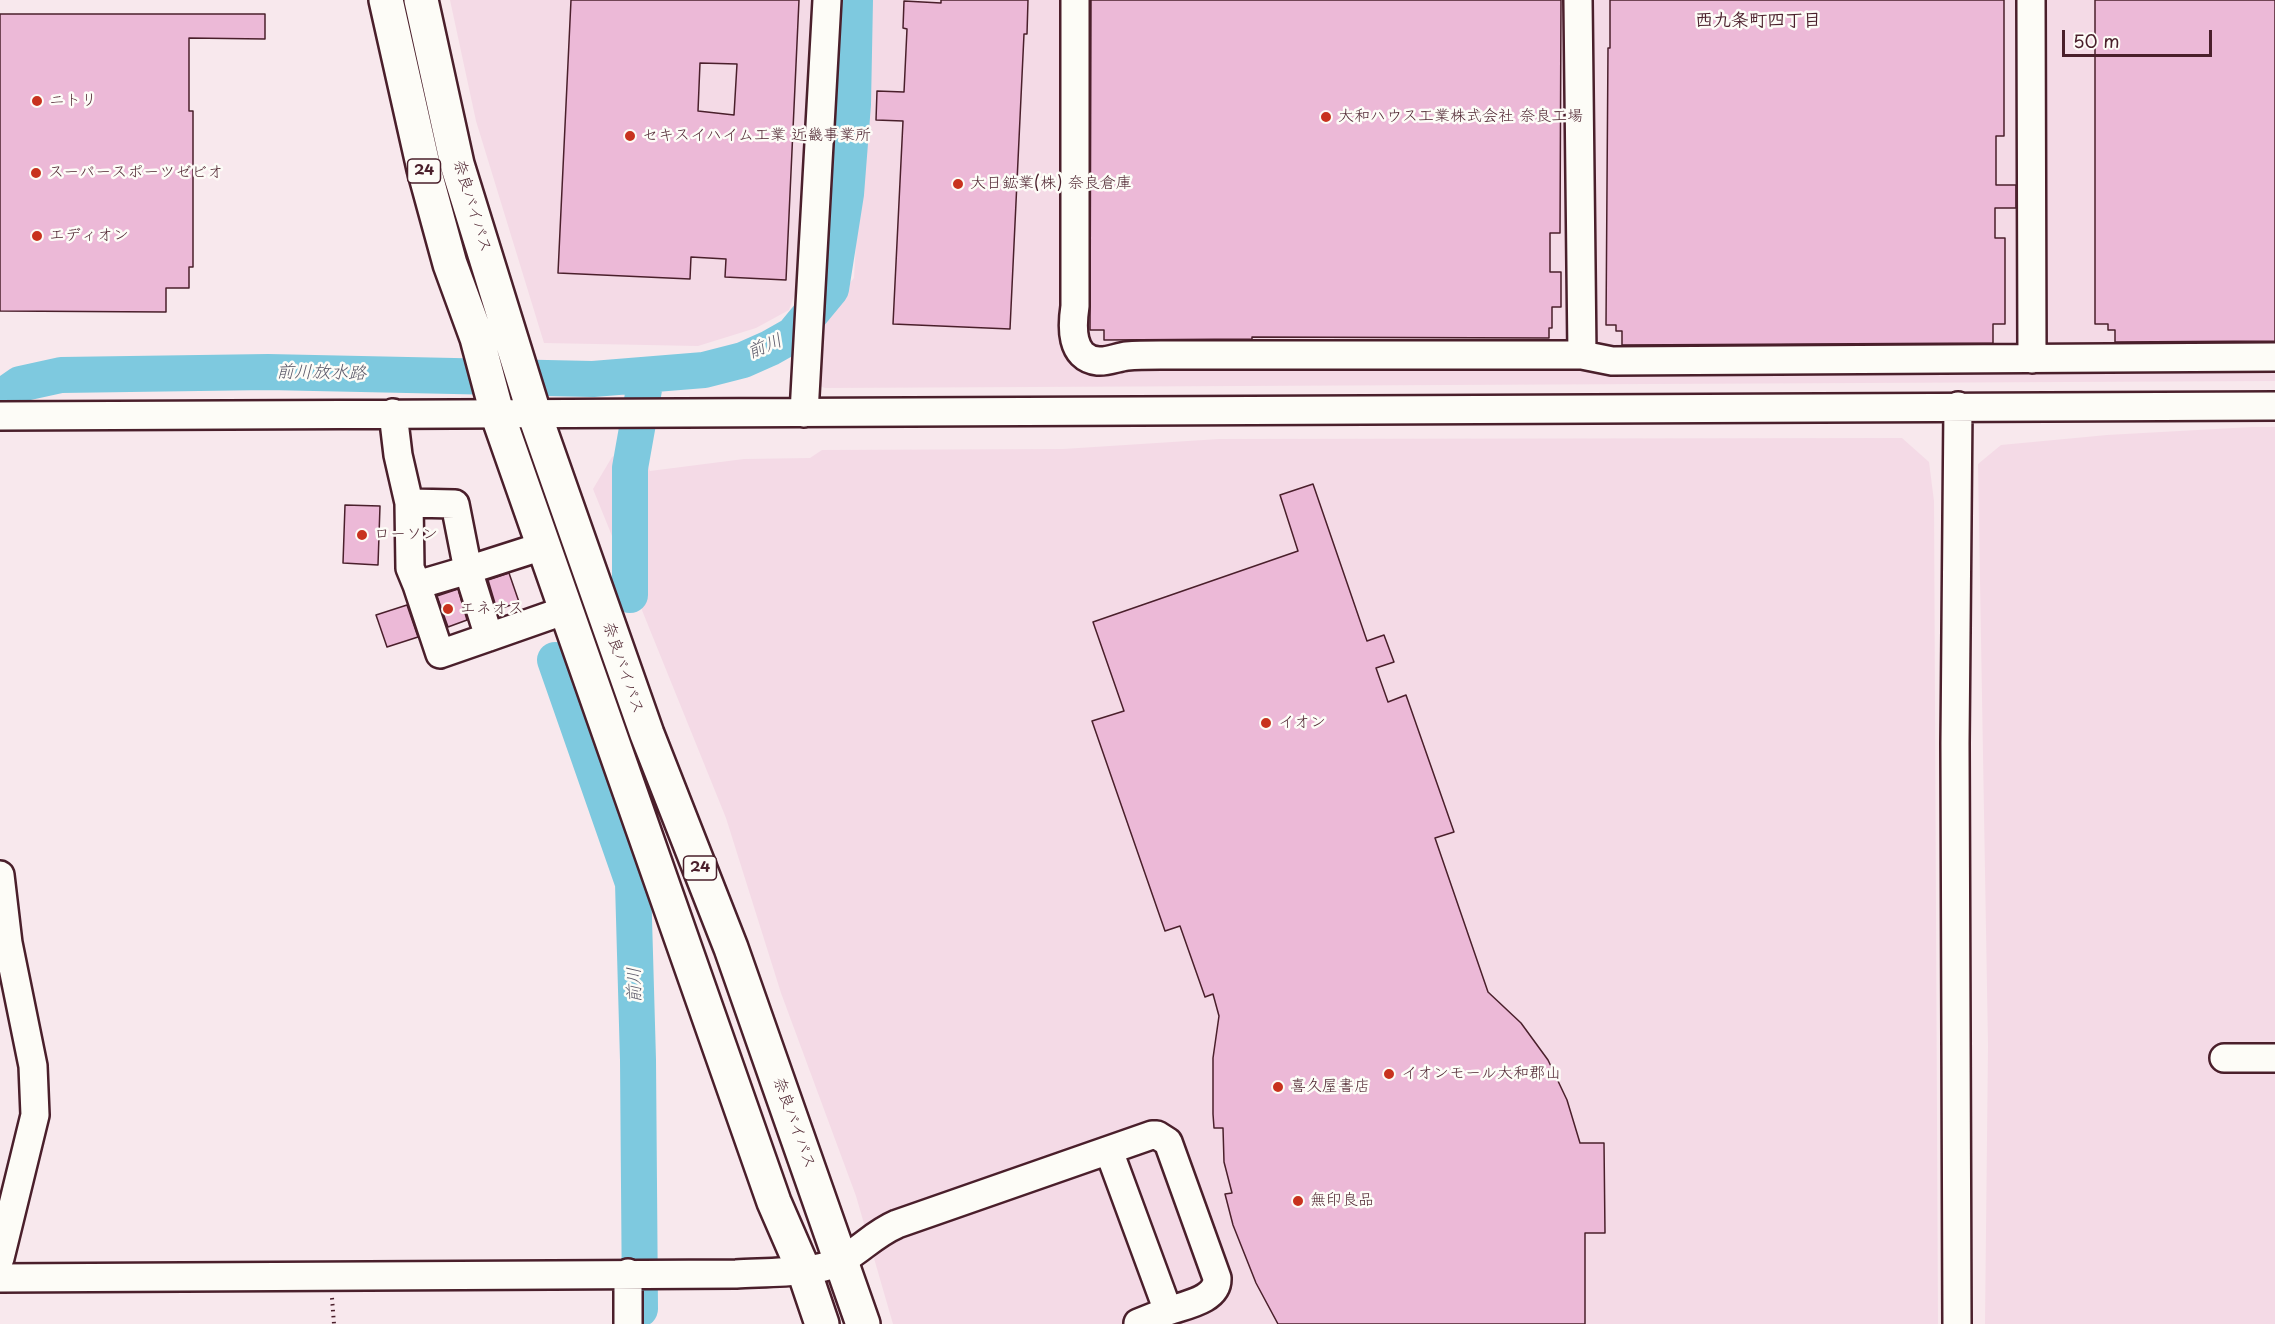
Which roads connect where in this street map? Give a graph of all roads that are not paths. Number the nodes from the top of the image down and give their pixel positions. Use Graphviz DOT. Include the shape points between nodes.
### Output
graph roads {
  1 [pos="386,0"];
  2 [pos="421,0"];
  3 [pos="827,0"];
  4 [pos="1075,0"];
  5 [pos="1578,0"];
  6 [pos="2031,0"];
  7 [pos="492,336"];
  8 [pos="1582,355"];
  9 [pos="2275,357"];
  10 [pos="2032,359"];
  11 [pos="530,399"];
  12 [pos="493,400"];
  13 [pos="1958,406"];
  14 [pos="2275,406"];
  15 [pos="393,413"];
  16 [pos="804,413"];
  17 [pos="8,416"];
  18 [pos="409,502"];
  19 [pos="543,546"];
  20 [pos="468,570"];
  21 [pos="417,585"];
  22 [pos="566,610"];
  23 [pos="489,637"];
  24 [pos="0,875"];
  25 [pos="2224,1058"];
  26 [pos="2275,1058"];
  27 [pos="1109,1151"];
  28 [pos="840,1261"];
  29 [pos="804,1271"];
  30 [pos="1,1273"];
  31 [pos="640,1273"];
  32 [pos="1168,1311"];
  33 [pos="1138,1323"];
  34 [pos="628,1324"];
  35 [pos="822,1324"];
  36 [pos="863,1324"];
  37 [pos="1957,1324"];
  1 -- 7 [label="highway, 奈良バイパス / 24" via="450,264"];
  2 -- 7 [label="highway, 奈良バイパス / 24" via="457,164 488,258"];
  3 -- 16 [label="street"];
  4 -- 8 [label="street" via="1072,327 1078,347 1091,358 1099,361 1161,355"];
  5 -- 8 [label="street"];
  6 -- 10 [label="street"];
  7 -- 11 [label="highway, 奈良バイパス / 24"];
  7 -- 12 [label="highway, 奈良バイパス / 24"];
  8 -- 10 [label="street" via="1612,361"];
  9 -- 10 [label="street"];
  11 -- 12 [label="street"];
  11 -- 16 [label="street"];
  11 -- 28 [label="highway, 奈良バイパス / 24" via="647,734 731,948"];
  12 -- 15 [label="street"];
  12 -- 19 [label="highway, 奈良バイパス / 24"];
  13 -- 14 [label="street"];
  13 -- 16 [label="street"];
  13 -- 37 [label="street"];
  15 -- 17 [label="street"];
  15 -- 18 [label="street"];
  18 -- 20 [label="street" via="455,504"];
  18 -- 21 [label="street" via="410,568"];
  19 -- 20 [label="street"];
  19 -- 22 [label="highway, 奈良バイパス / 24"];
  20 -- 21 [label="street"];
  20 -- 23 [label="street"];
  21 -- 23 [label="street" via="440,654"];
  22 -- 23 [label="street"];
  22 -- 29 [label="highway, 奈良バイパス / 24" via="774,1202"];
  24 -- 30 [label="street" via="8,943 33,1066 34,1115"];
  25 -- 26 [label="street"];
  27 -- 28 [label="street" via="897,1224 879,1232"];
  27 -- 32 [label="street"];
  27 -- 32 [label="street" via="1152,1136 1168,1142 1217,1278 1211,1294"];
  28 -- 29 [label="street"];
  28 -- 36 [label="highway, 奈良バイパス / 24"];
  29 -- 31 [label="street"];
  29 -- 35 [label="highway, 奈良バイパス / 24"];
  30 -- 31 [label="street"];
  31 -- 34 [label="street"];
  32 -- 33 [label="street"];
}
